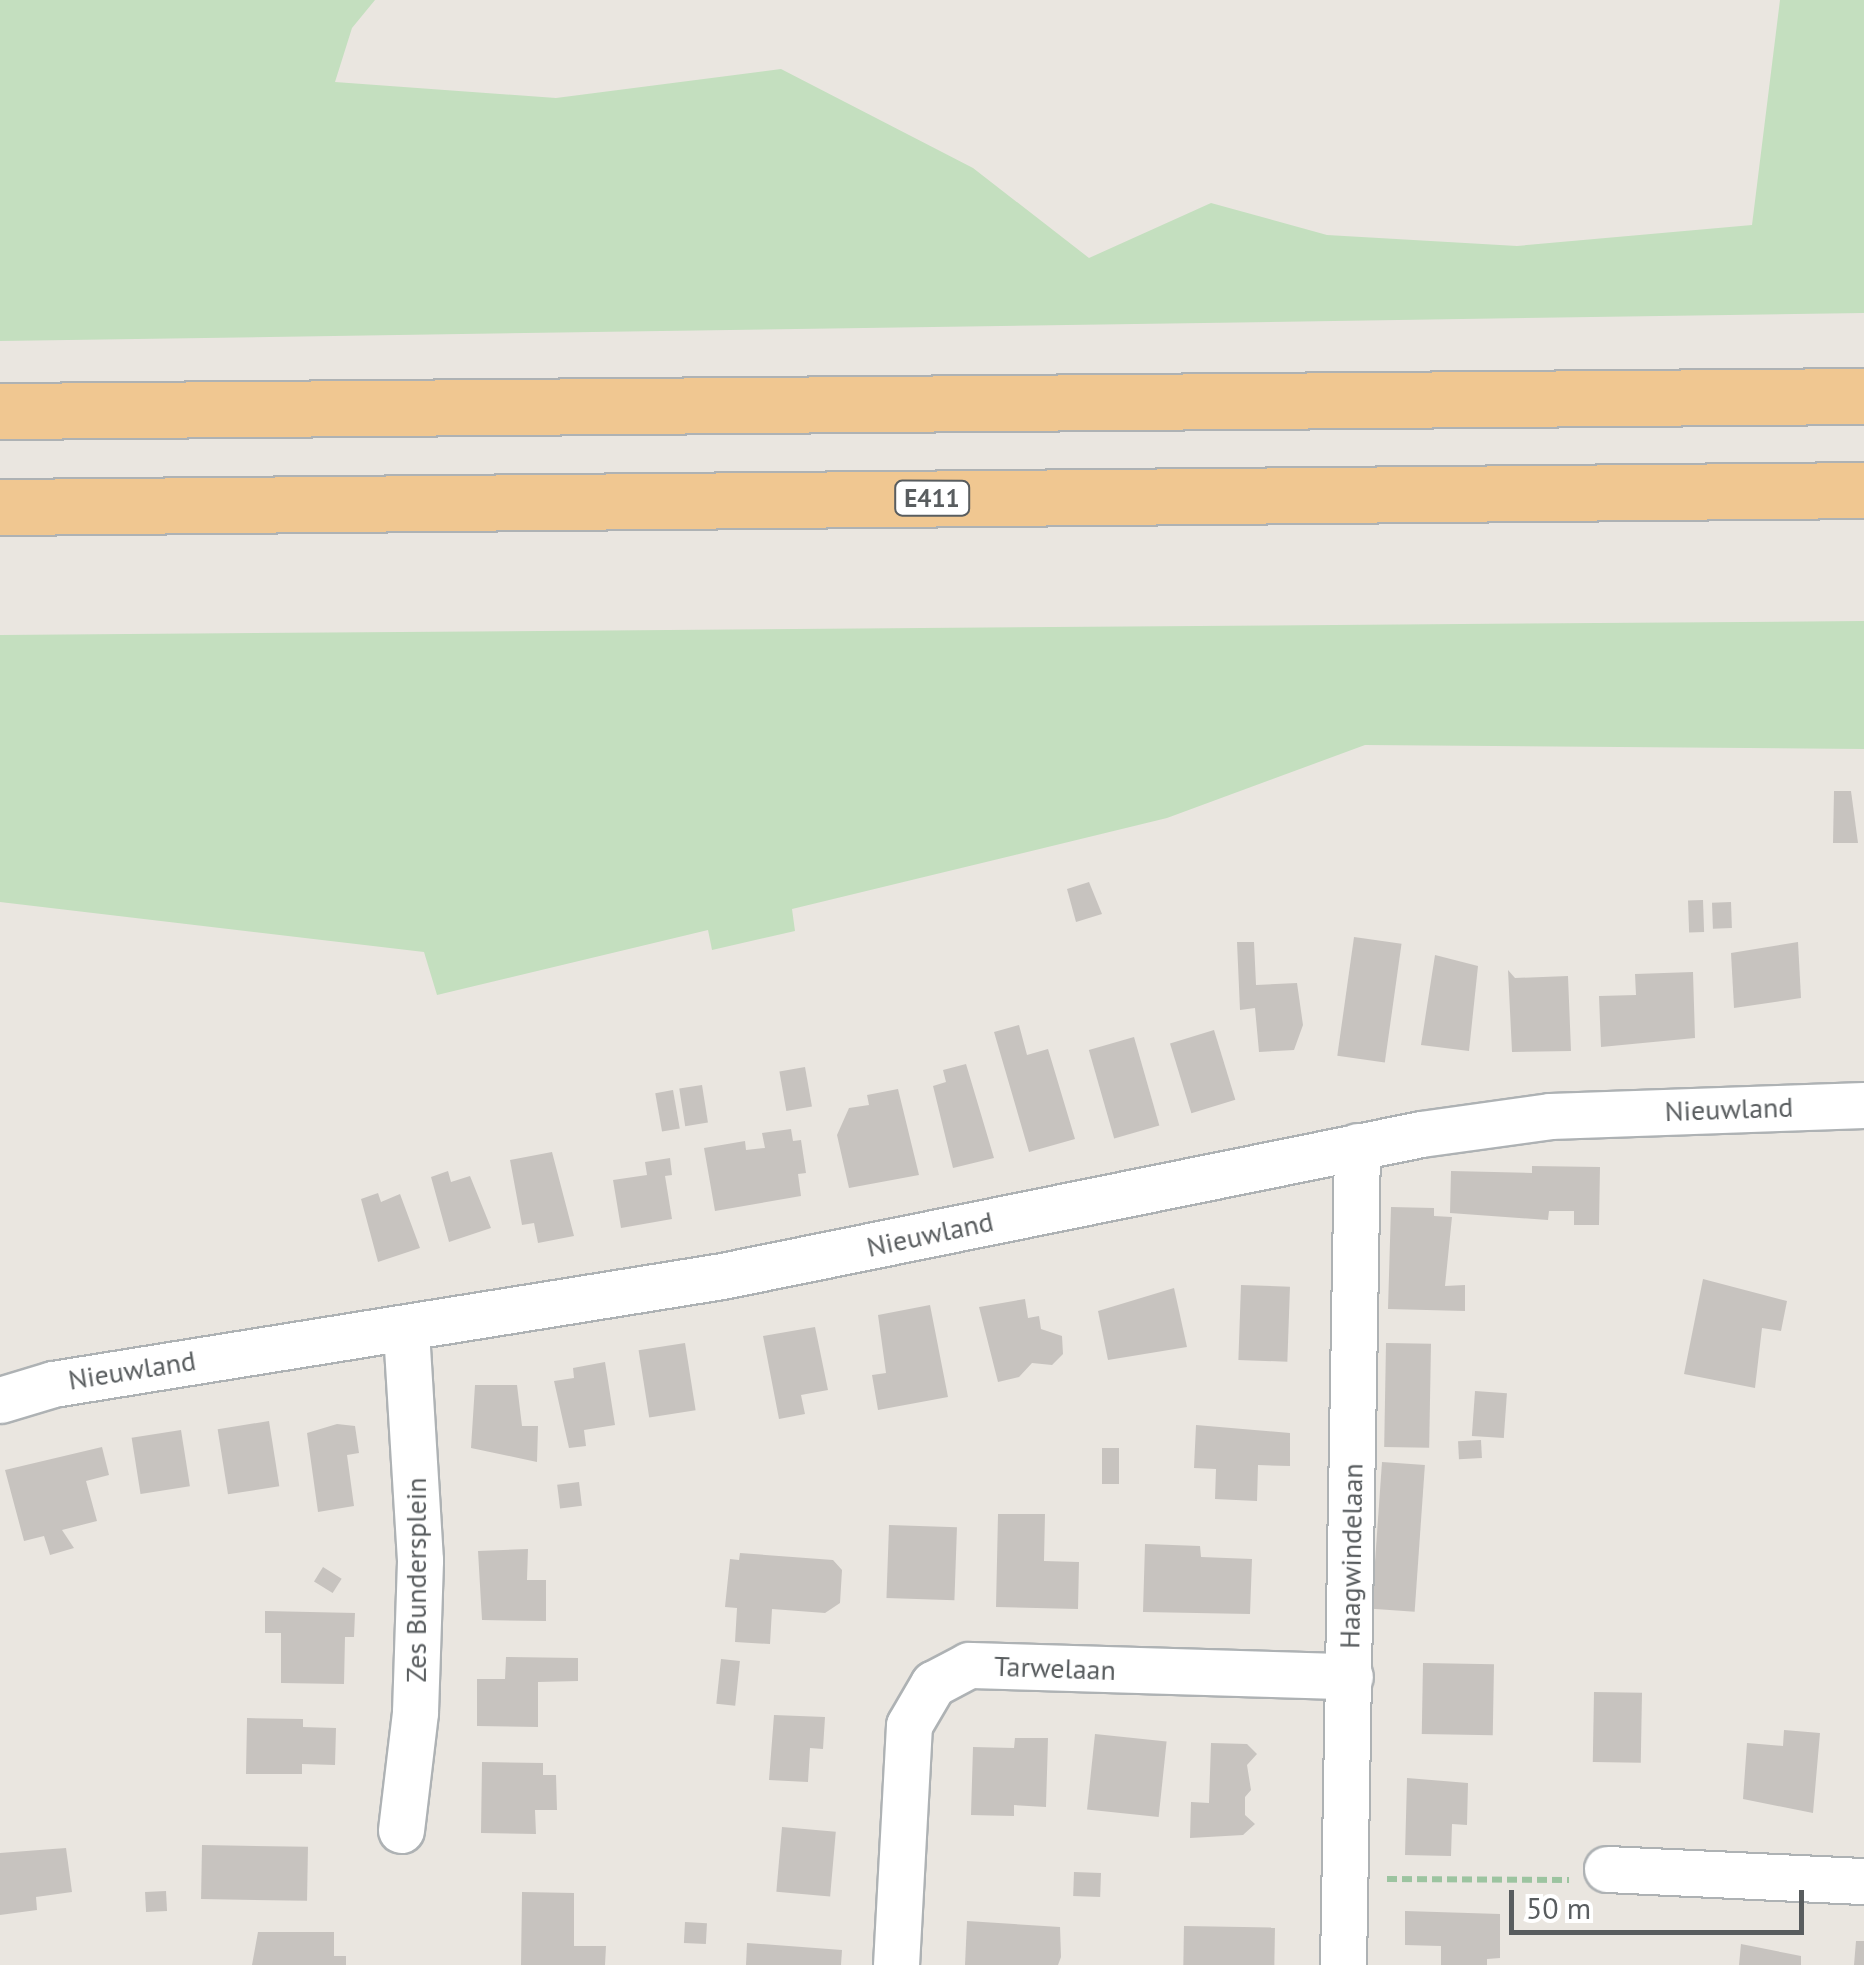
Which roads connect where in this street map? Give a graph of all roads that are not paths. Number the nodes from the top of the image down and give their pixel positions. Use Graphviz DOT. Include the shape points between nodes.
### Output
graph roads {
  1 [pos="1864,396"];
  2 [pos="0,411"];
  3 [pos="1864,490"];
  4 [pos="0,506"];
  5 [pos="1864,1105"];
  6 [pos="1357,1146"];
  7 [pos="406,1330"];
  8 [pos="0,1400"];
  9 [pos="1350,1676"];
  10 [pos="401,1830"];
  11 [pos="1607,1869"];
  12 [pos="1864,1880"];
  13 [pos="896,1965"];
  14 [pos="1344,1965"];
  1 -- 2 [label="highway"];
  3 -- 4 [label="highway, E411"];
  5 -- 6 [label="street, Nieuwland" via="1550,1116"];
  6 -- 7 [label="street, Nieuwland" via="722,1276"];
  6 -- 9 [label="street, Haagwindelaan"];
  7 -- 8 [label="street, Nieuwland" via="53,1384"];
  7 -- 10 [label="street, Zes Bundersplein" via="420,1560 415,1712"];
  9 -- 13 [label="street, Tarwelaan" via="969,1666 934,1684 909,1725"];
  9 -- 14 [label="street, Haagwindelaan"];
  11 -- 12 [label="street"];
}
